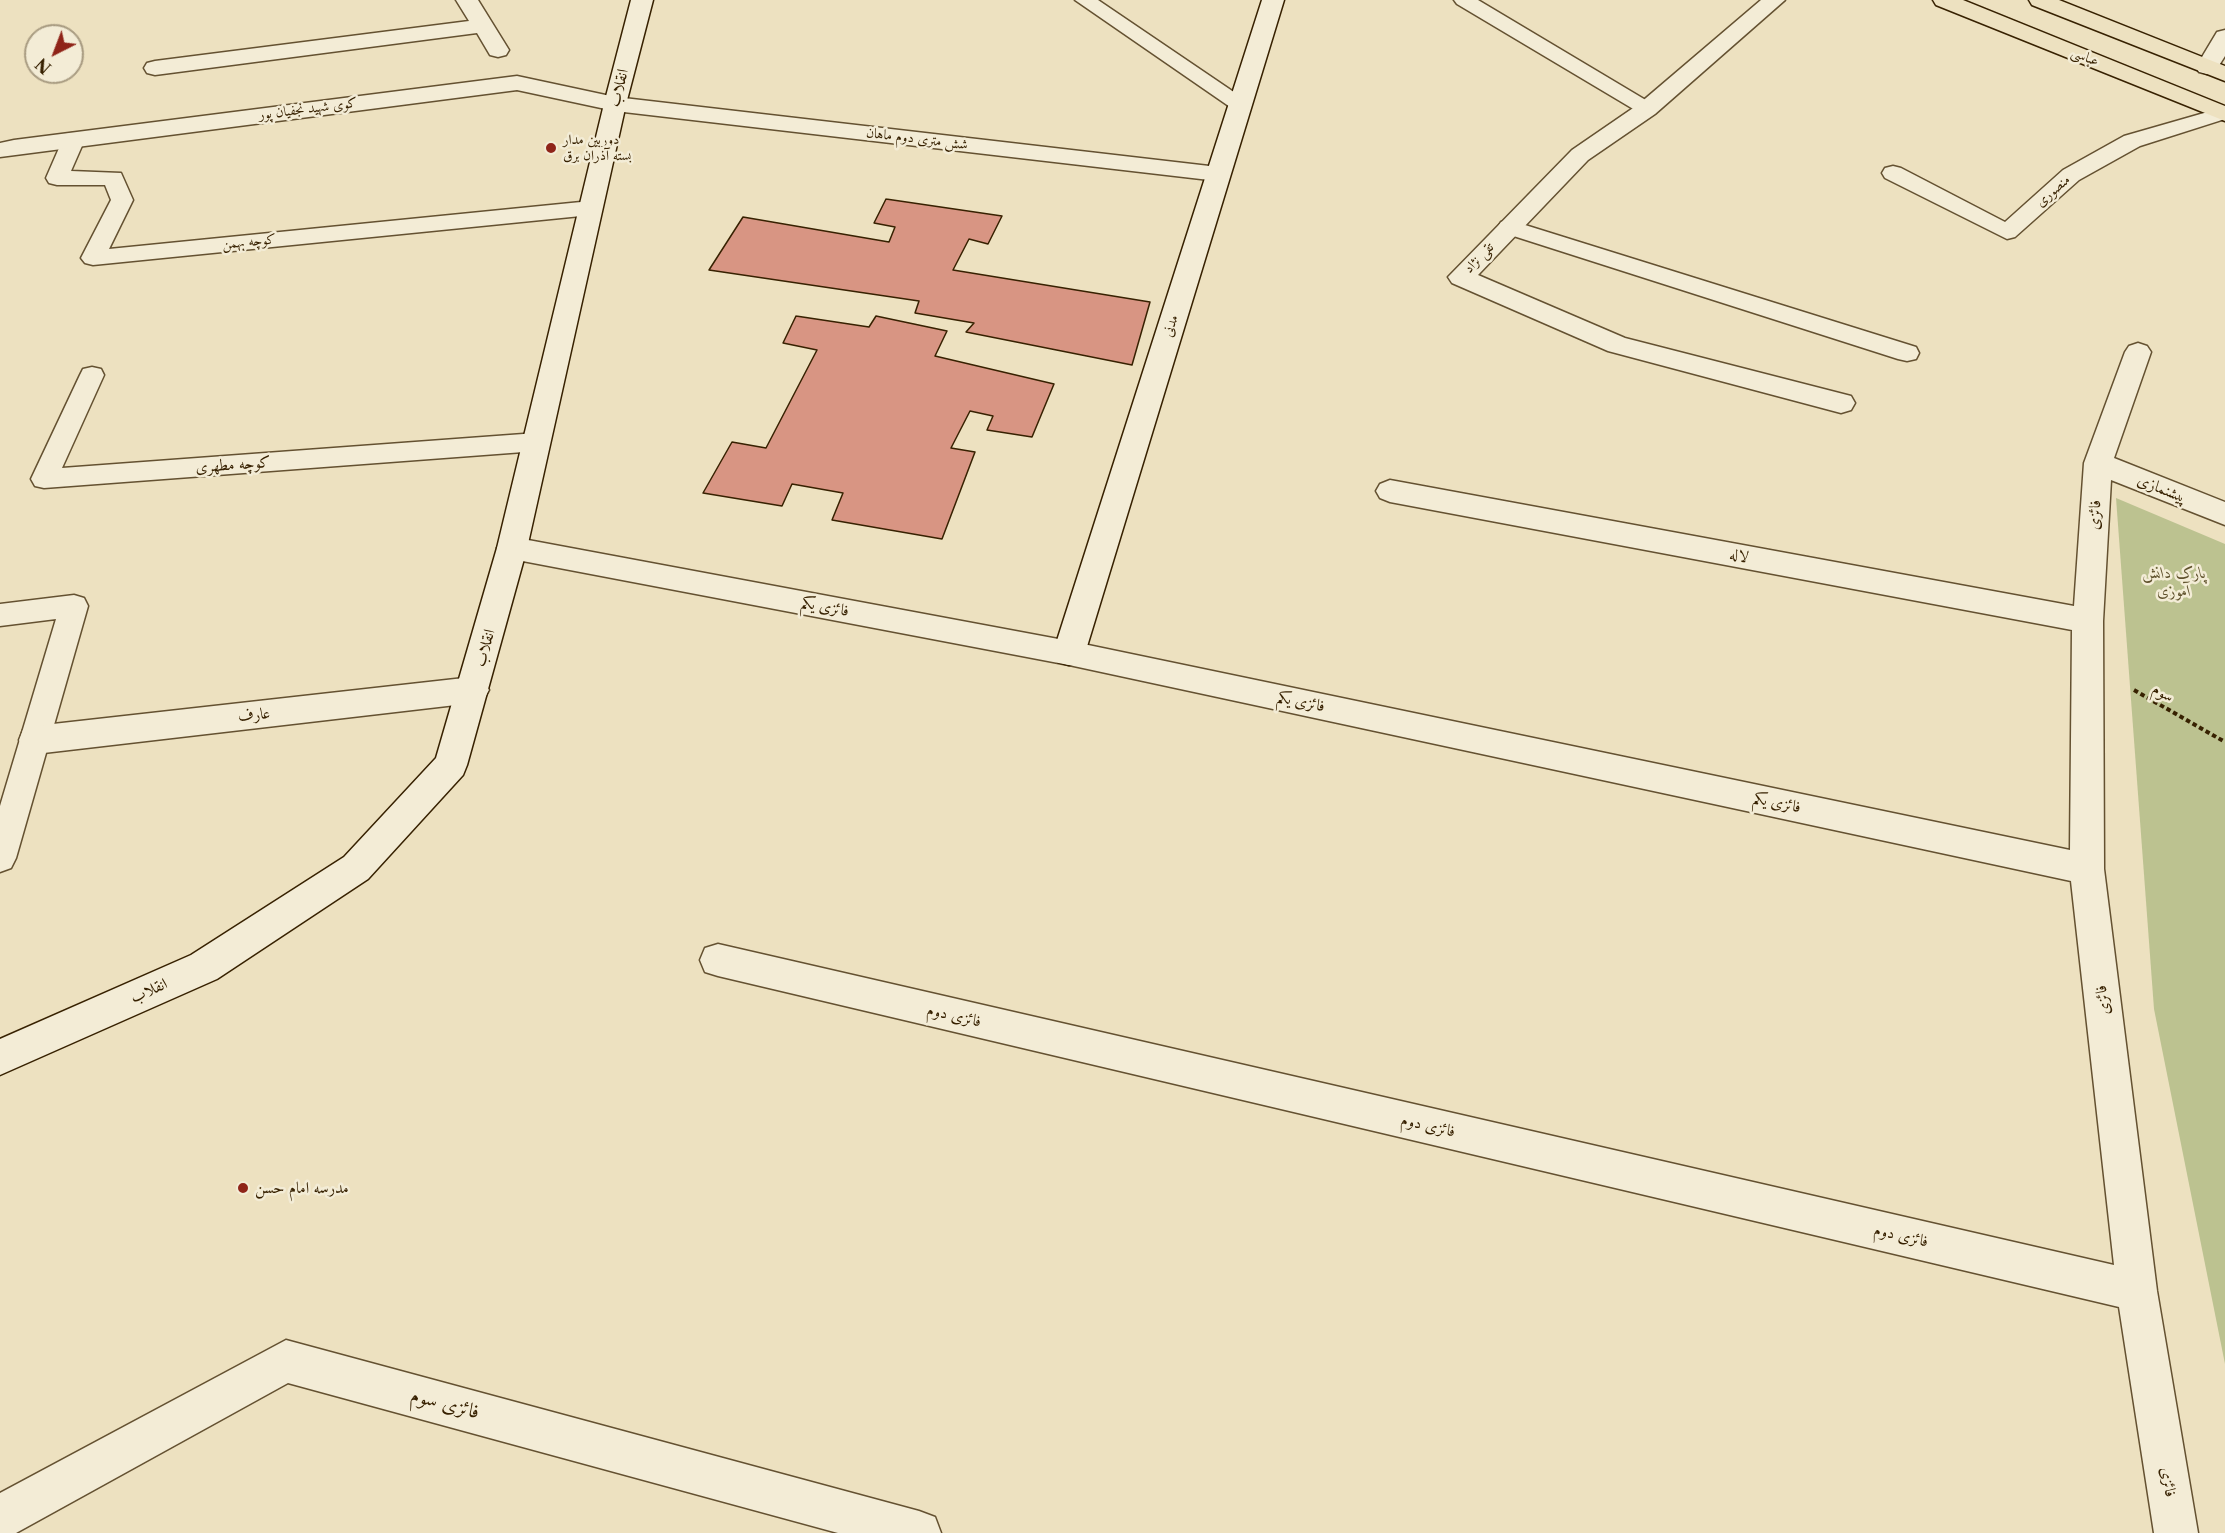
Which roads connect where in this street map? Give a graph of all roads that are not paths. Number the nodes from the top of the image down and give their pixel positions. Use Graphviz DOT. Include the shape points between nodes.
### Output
graph roads {
  1 [pos="467,0"];
  2 [pos="642,0"];
  3 [pos="1085,0"];
  4 [pos="1273,0"];
  5 [pos="1464,0"];
  6 [pos="1774,0"];
  7 [pos="1944,0"];
  8 [pos="2040,0"];
  9 [pos="483,26"];
  10 [pos="2225,37"];
  11 [pos="498,50"];
  12 [pos="155,68"];
  13 [pos="2216,70"];
  14 [pos="615,104"];
  15 [pos="1240,105"];
  16 [pos="1647,109"];
  17 [pos="2224,113"];
  18 [pos="74,139"];
  19 [pos="0,150"];
  20 [pos="1893,173"];
  21 [pos="1218,174"];
  22 [pos="591,208"];
  23 [pos="1509,227"];
  24 [pos="2138,352"];
  25 [pos="1907,353"];
  26 [pos="92,375"];
  27 [pos="1841,403"];
  28 [pos="537,442"];
  29 [pos="2098,463"];
  30 [pos="1390,491"];
  31 [pos="2225,514"];
  32 [pos="512,548"];
  33 [pos="0,615"];
  34 [pos="2088,621"];
  35 [pos="1069,653"];
  36 [pos="473,690"];
  37 [pos="34,740"];
  38 [pos="0,858"];
  39 [pos="2087,869"];
  40 [pos="718,960"];
  41 [pos="0,1057"];
  42 [pos="2137,1291"];
  43 [pos="0,1517"];
  44 [pos="919,1533"];
  45 [pos="2176,1533"];
  1 -- 9 [label="street"];
  2 -- 14 [label="street, انقلاب"];
  3 -- 15 [label="lane"];
  4 -- 15 [label="street, مدنی"];
  5 -- 16 [label="lane"];
  6 -- 16 [label="street, تقی نژاد"];
  7 -- 17 [label="main road, عباسى"];
  8 -- 13 [label="main road"];
  9 -- 11 [label="street"];
  9 -- 12 [label="street"];
  10 -- 13 [label="street"];
  14 -- 18 [label="street, کوی شهید نجفیان پور" via="517,83"];
  14 -- 21 [label="street, شش متری دوم ماهان"];
  14 -- 22 [label="street, انقلاب"];
  15 -- 21 [label="street, مدنی"];
  16 -- 23 [label="street, تقی نژاد" via="1580,155"];
  17 -- 20 [label="lane, منصوری" via="2132,141 2071,175 2007,232"];
  18 -- 19 [label="street, کوی شهید نجفیان پور"];
  18 -- 22 [label="lane, کوچه بهمن" via="57,178 112,178 122,200 93,258"];
  21 -- 35 [label="street, مدنی"];
  22 -- 28 [label="street, انقلاب"];
  23 -- 25 [label="lane"];
  23 -- 27 [label="street, تقی نژاد" via="1461,277 1617,345"];
  24 -- 29 [label="street, فائزی"];
  26 -- 28 [label="lane, کوچه مطهری" via="44,479"];
  28 -- 32 [label="street, انقلاب"];
  29 -- 31 [label="street, پیشنمازی"];
  29 -- 34 [label="street, فائزی"];
  30 -- 34 [label="street, لاله"];
  32 -- 35 [label="street, فائزی یکم"];
  32 -- 36 [label="street, انقلاب"];
  33 -- 37 [label="lane" via="74,606"];
  34 -- 39 [label="street, فائزی"];
  35 -- 39 [label="street, فائزی یکم"];
  36 -- 37 [label="street, عارف"];
  36 -- 41 [label="street, انقلاب" via="451,765 356,868 204,967"];
  37 -- 38 [label="lane"];
  39 -- 42 [label="street, فائزی"];
  40 -- 42 [label="street, فائزی دوم"];
  42 -- 45 [label="street, فائزی"];
  43 -- 44 [label="street, فائزی سوم" via="286,1361"];
}
